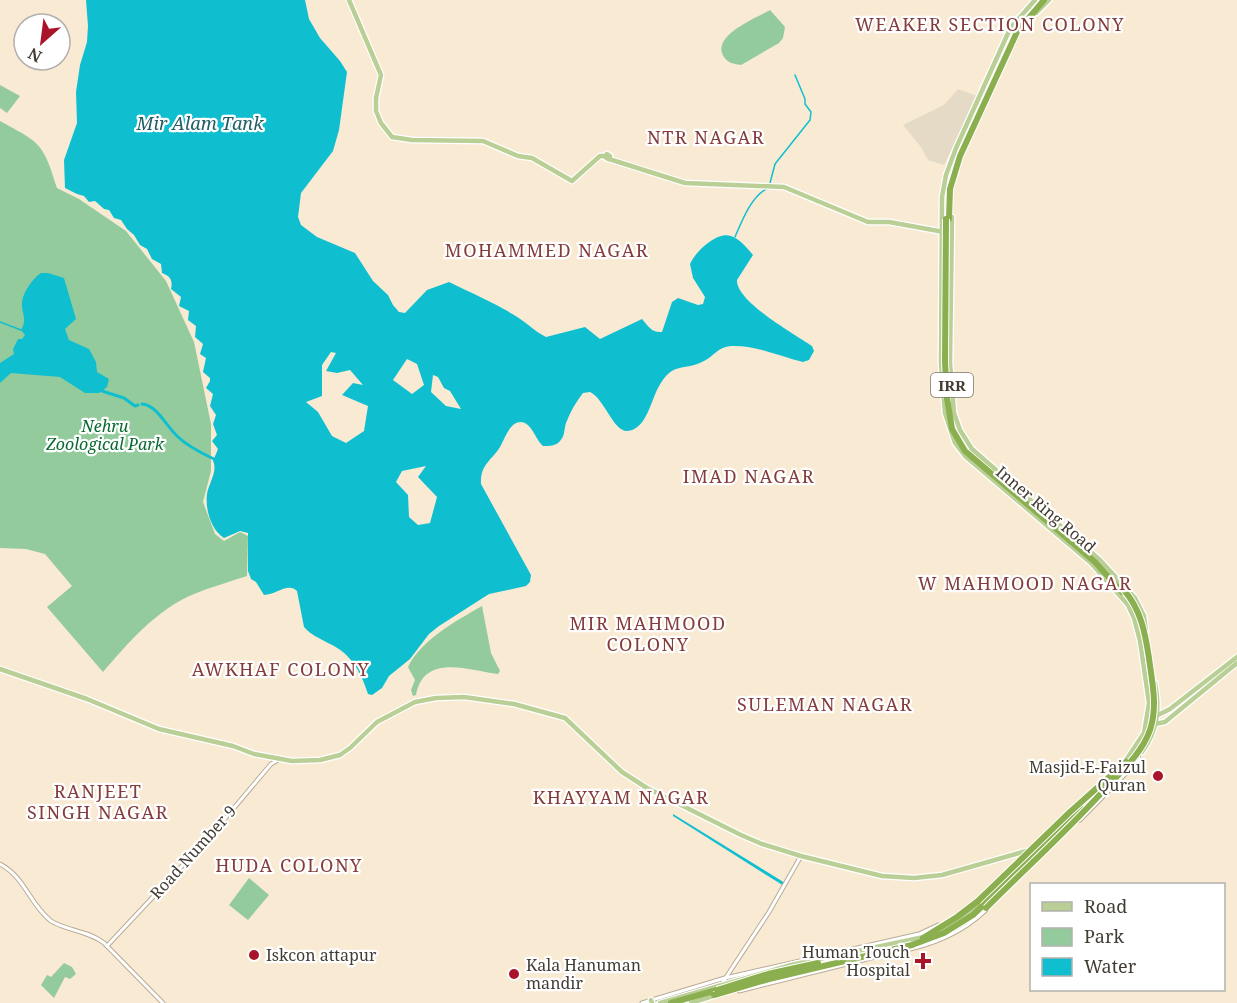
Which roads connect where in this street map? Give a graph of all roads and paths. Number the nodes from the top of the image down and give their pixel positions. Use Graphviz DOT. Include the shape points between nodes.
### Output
graph roads {
  1 [pos="349,0"];
  2 [pos="1035,0"];
  3 [pos="1039,0"];
  4 [pos="1044,0"];
  5 [pos="1049,0"];
  6 [pos="942,232"];
  7 [pos="951,233"];
  8 [pos="1237,657"];
  9 [pos="1237,663"];
  10 [pos="0,669"];
  11 [pos="1157,694"];
  12 [pos="1168,710"];
  13 [pos="1148,714"];
  14 [pos="1158,715"];
  15 [pos="1146,723"];
  16 [pos="1156,724"];
  17 [pos="1163,724"];
  18 [pos="1148,744"];
  19 [pos="1138,756"];
  20 [pos="278,760"];
  21 [pos="1127,764"];
  22 [pos="1026,851"];
  23 [pos="801,856"];
  24 [pos="0,864"];
  25 [pos="923,938"];
  26 [pos="886,944"];
  27 [pos="107,945"];
  28 [pos="781,968"];
  29 [pos="826,968"];
  30 [pos="725,978"];
  31 [pos="784,978"];
  32 [pos="720,985"];
  33 [pos="710,997"];
  34 [pos="651,1002"];
  35 [pos="163,1003"];
  36 [pos="642,1003"];
  37 [pos="660,1003"];
  38 [pos="671,1003"];
  39 [pos="684,1003"];
  40 [pos="692,1003"];
  41 [pos="707,1003"];
  1 -- 6 [label="main road" via="381,75 376,111 388,134 395,138 483,141 532,158 572,181 600,156 671,180 784,187 868,222"];
  2 -- 6 [label="main road, Inner Ring Road / IRR" via="1012,25 952,158 942,197"];
  3 -- 21 [label="highway, bridge" via="1014,31 957,154 949,180 945,219 948,411 961,446 971,457 1095,562 1134,610 1141,629 1151,705 1144,738"];
  4 -- 21 [label="highway, bridge" via="1014,38 963,148 952,181 948,349 951,411 957,433 973,455 1097,560 1137,608 1145,636 1154,705 1146,739"];
  5 -- 7 [label="main road, Inner Ring Road / IRR" via="1016,40 960,162 953,188"];
  6 -- 7 [label="main road"];
  6 -- 13 [label="main road, Inner Ring Road / IRR" via="941,363 945,412 955,442 970,460 1091,563 1128,605 1140,641"];
  7 -- 11 [label="main road, Inner Ring Road / IRR" via="950,363 954,413 960,430 972,449 1100,560 1135,598 1144,616"];
  8 -- 12 [label="main road"];
  9 -- 17 [label="main road"];
  10 -- 20 [label="main road" via="159,729"];
  11 -- 12 [label="main road" via="1161,707"];
  11 -- 14 [label="main road, Inner Ring Road / IRR"];
  12 -- 14 [label="main road"];
  13 -- 14 [label="main road"];
  13 -- 15 [label="main road, Inner Ring Road / IRR"];
  14 -- 16 [label="main road, Inner Ring Road / IRR"];
  15 -- 16 [label="main road"];
  15 -- 25 [label="main road, Inner Ring Road / IRR" via="1124,764 980,903 954,923"];
  16 -- 17 [label="main road"];
  16 -- 18 [label="main road, Inner Ring Road / IRR"];
  17 -- 18 [label="main road"];
  18 -- 19 [label="main road, Inner Ring Road / IRR"];
  19 -- 25 [label="main road, Inner Ring Road / IRR" via="979,911 957,927"];
  19 -- 29 [label="street, Inner Ring Road" via="1135,764 1086,814 967,927 919,947"];
  20 -- 23 [label="main road" via="305,762 340,755 377,722 415,702 464,697 514,704 565,718 622,772 647,788 741,835"];
  20 -- 27 [label="street, Road Number 9"];
  21 -- 25 [label="highway, bridge" via="1077,805 978,900"];
  21 -- 25 [label="highway, bridge" via="986,908 955,931"];
  21 -- 38 [label="highway, bridge" via="976,908 949,927 917,940 768,974"];
  21 -- 39 [label="highway, bridge" via="978,910 951,930 918,943"];
  22 -- 23 [label="main road" via="942,875 914,878 882,876"];
  22 -- 25 [label="street, Inner Ring Road" via="963,910"];
  23 -- 30 [label="street"];
  24 -- 27 [label="street" via="12,871 51,921 95,936"];
  25 -- 26 [label="main road, Inner Ring Road / IRR"];
  25 -- 26 [label="street, Inner Ring Road" via="915,935"];
  25 -- 29 [label="main road, Inner Ring Road / IRR"];
  26 -- 28 [label="main road, Inner Ring Road / IRR"];
  26 -- 30 [label="street, Inner Ring Road"];
  27 -- 35 [label="street"];
  28 -- 31 [label="main road"];
  28 -- 32 [label="main road, Inner Ring Road / IRR"];
  29 -- 31 [label="main road, Inner Ring Road / IRR"];
  29 -- 33 [label="street, Inner Ring Road"];
  30 -- 32 [label="street"];
  30 -- 34 [label="street, Inner Ring Road"];
  31 -- 33 [label="main road, Inner Ring Road / IRR"];
  32 -- 37 [label="main road, Inner Ring Road / IRR"];
  33 -- 40 [label="main road, Inner Ring Road / IRR"];
  33 -- 41 [label="street"];
  34 -- 36 [label="street, Inner Ring Road"];
}
